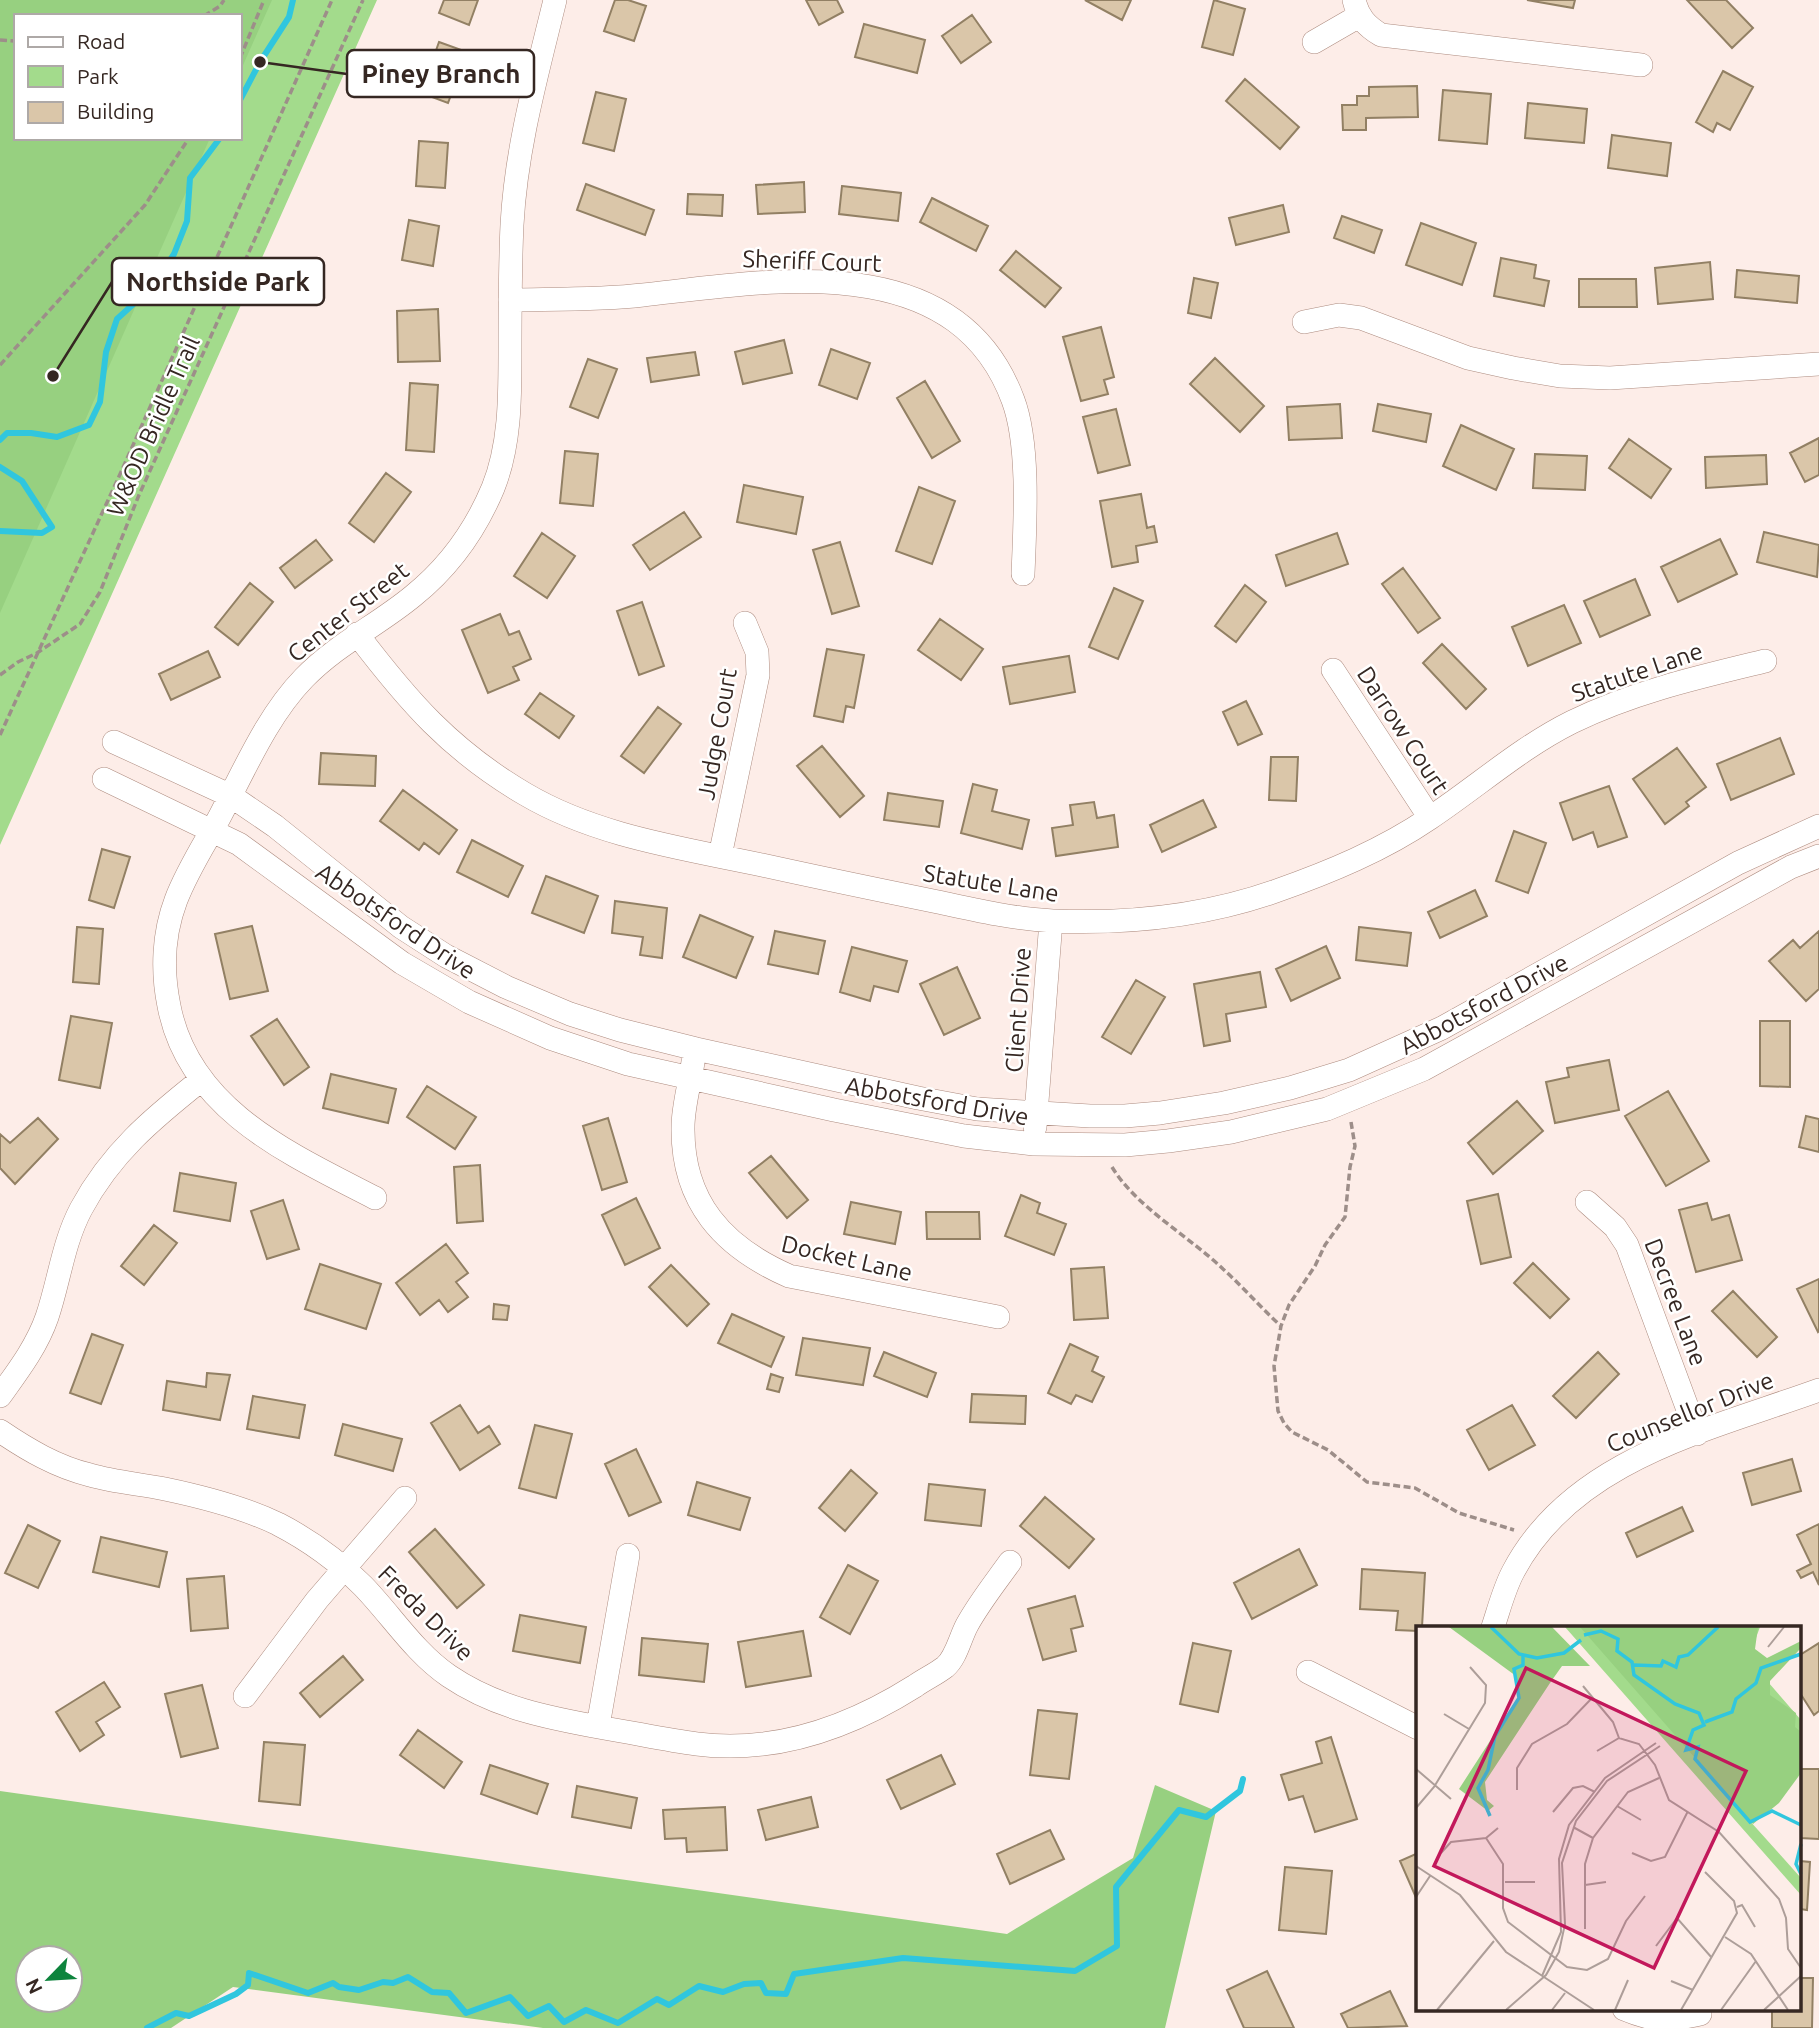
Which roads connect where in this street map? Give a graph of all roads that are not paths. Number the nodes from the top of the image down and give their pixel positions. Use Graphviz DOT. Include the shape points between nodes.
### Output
graph roads {
  1 [pos="555,0"];
  2 [pos="1357,8"];
  3 [pos="1314,41"];
  4 [pos="1641,65"];
  5 [pos="510,300"];
  6 [pos="1304,322"];
  7 [pos="1819,364"];
  8 [pos="1023,574"];
  9 [pos="745,623"];
  10 [pos="357,634"];
  11 [pos="1765,661"];
  12 [pos="1333,670"];
  13 [pos="114,742"];
  14 [pos="104,779"];
  15 [pos="231,796"];
  16 [pos="1430,818"];
  17 [pos="1819,826"];
  18 [pos="212,829"];
  19 [pos="720,856"];
  20 [pos="1819,856"];
  21 [pos="1051,921"];
  22 [pos="696,1049"];
  23 [pos="691,1078"];
  24 [pos="201,1080"];
  25 [pos="1036,1112"];
  26 [pos="1034,1144"];
  27 [pos="375,1198"];
  28 [pos="1587,1202"];
  29 [pos="998,1317"];
  30 [pos="1819,1390"];
  31 [pos="0,1396"];
  32 [pos="0,1431"];
  33 [pos="1697,1434"];
  34 [pos="405,1498"];
  35 [pos="628,1555"];
  36 [pos="1010,1562"];
  37 [pos="343,1567"];
  38 [pos="1493,1626"];
  39 [pos="1307,1672"];
  40 [pos="245,1696"];
  41 [pos="598,1727"];
  42 [pos="1416,1727"];
  43 [pos="1627,2010"];
  44 [pos="1700,2014"];
  1 -- 5 [label="street, Center Street" via="518,164"];
  2 -- 3 [label="street"];
  2 -- 4 [label="street" via="1368,28 1381,35"];
  5 -- 8 [label="street, Sheriff Court" via="640,296 726,284 786,282 880,288 936,308 981,344 1014,400 1022,432"];
  5 -- 10 [label="street, Center Street" via="508,422 495,483 481,516 439,574"];
  6 -- 7 [label="street" via="1339,315 1361,318 1468,358 1560,376 1610,378"];
  9 -- 19 [label="street, Judge Court" via="757,652 758,675"];
  10 -- 15 [label="street, Center Street" via="301,681 278,710"];
  10 -- 19 [label="street, Statute Lane" via="415,707 442,733 528,796 620,834"];
  11 -- 16 [label="street, Statute Lane" via="1682,680 1569,723"];
  12 -- 16 [label="street, Darrow Court"];
  13 -- 15 [label="street, Abbotsford Drive"];
  14 -- 18 [label="street, Abbotsford Drive"];
  15 -- 18 [label="street, Center Street"];
  15 -- 22 [label="street, Abbotsford Drive" via="401,927 446,956 570,1014"];
  16 -- 21 [label="street, Statute Lane" via="1331,871 1216,908 1135,920"];
  17 -- 25 [label="street, Abbotsford Drive" via="1738,863 1442,1028 1349,1070 1290,1088 1160,1113"];
  18 -- 23 [label="street, Abbotsford Drive" via="273,867 402,963 468,1002 550,1038 628,1064"];
  18 -- 24 [label="street, Center Street" via="174,904 164,955 172,1021"];
  19 -- 21 [label="street, Statute Lane"];
  20 -- 26 [label="street, Abbotsford Drive" via="1791,867 1424,1069 1327,1108 1231,1132 1168,1141"];
  21 -- 25 [label="street, Client Drive"];
  22 -- 23 [label="street, Docket Lane"];
  22 -- 25 [label="street, Abbotsford Drive" via="918,1098"];
  23 -- 26 [label="street, Abbotsford Drive" via="964,1136"];
  23 -- 29 [label="street, Docket Lane" via="683,1124 691,1181 703,1208 739,1250 789,1276"];
  24 -- 27 [label="street, Center Street" via="243,1123"];
  24 -- 31 [label="street" via="125,1144 101,1176 67,1243 46,1321"];
  25 -- 26 [label="street, Client Drive"];
  28 -- 33 [label="street, Decree Lane" via="1627,1245"];
  30 -- 33 [label="street, Counsellor Drive"];
  32 -- 37 [label="street, Freda Drive" via="27,1449 90,1476 166,1489 243,1510 278,1524"];
  33 -- 38 [label="street, Counsellor Drive" via="1610,1472 1565,1506 1512,1573"];
  34 -- 37 [label="street"];
  35 -- 41 [label="street"];
  36 -- 41 [label="street, Freda Drive" via="973,1615 948,1665 861,1717 784,1742 742,1746 699,1744"];
  37 -- 40 [label="street"];
  37 -- 41 [label="street, Freda Drive" via="417,1648 471,1691 505,1706"];
  39 -- 42 [label="street"];
  43 -- 44 [label="street" via="1660,2021"];
}
